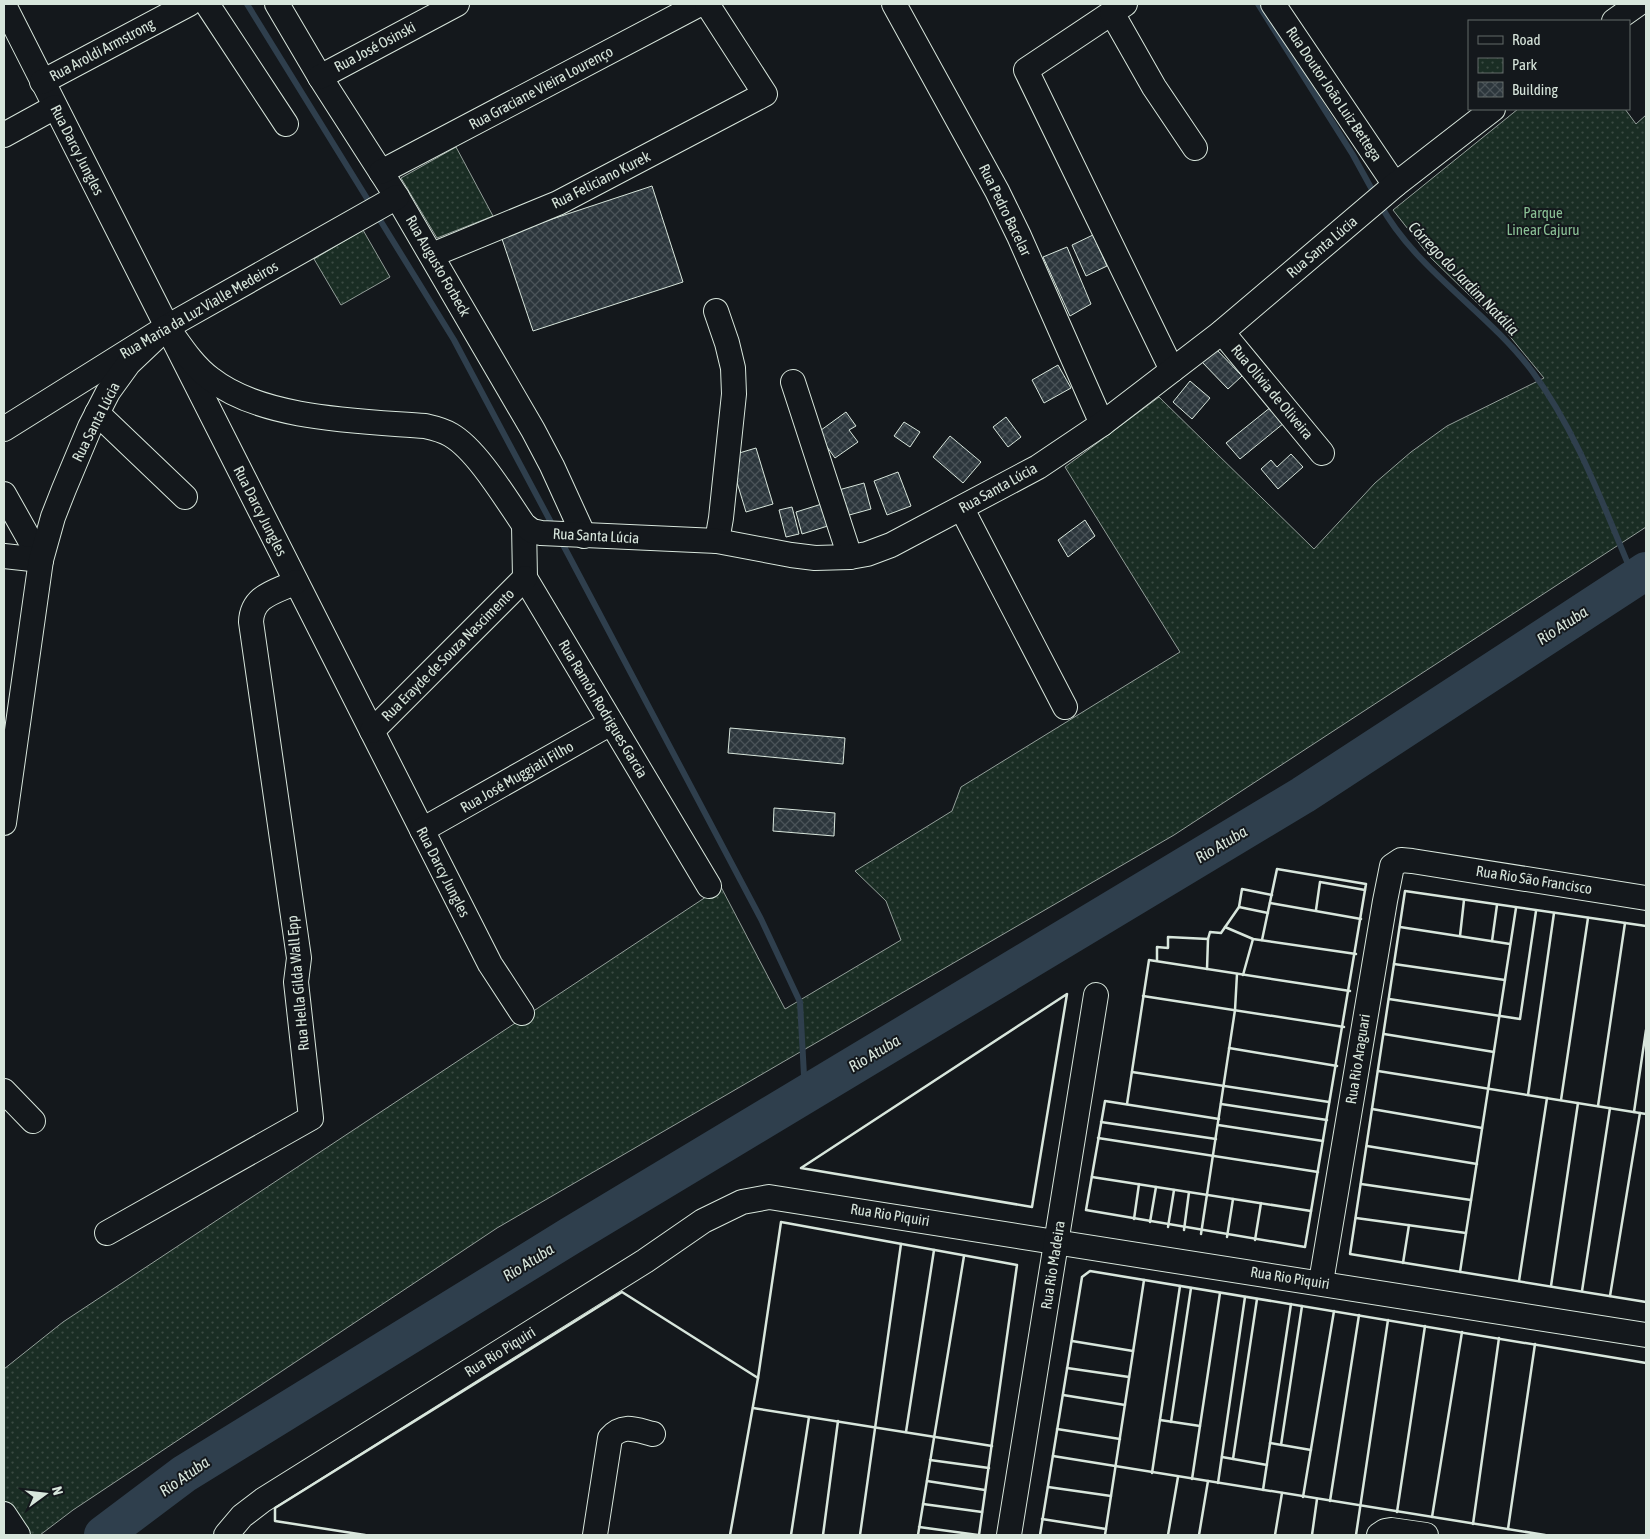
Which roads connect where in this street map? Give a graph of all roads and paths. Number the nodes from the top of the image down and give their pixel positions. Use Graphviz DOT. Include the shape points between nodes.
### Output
graph roads {
  1 [pos="189,4"];
  2 [pos="207,4"];
  3 [pos="277,4"];
  4 [pos="457,4"];
  5 [pos="700,4"];
  6 [pos="707,4"];
  7 [pos="894,4"];
  8 [pos="1273,4"];
  9 [pos="4,5"];
  10 [pos="1118,8"];
  11 [pos="320,77"];
  12 [pos="42,82"];
  13 [pos="55,107"];
  14 [pos="1492,110"];
  15 [pos="286,124"];
  16 [pos="4,135"];
  17 [pos="1195,148"];
  18 [pos="382,172"];
  19 [pos="1395,185"];
  20 [pos="397,197"];
  21 [pos="432,255"];
  22 [pos="716,310"];
  23 [pos="167,327"];
  24 [pos="1222,332"];
  25 [pos="1172,370"];
  26 [pos="793,382"];
  27 [pos="97,413"];
  28 [pos="1102,424"];
  29 [pos="4,429"];
  30 [pos="1322,453"];
  31 [pos="4,494"];
  32 [pos="185,497"];
  33 [pos="962,508"];
  34 [pos="533,529"];
  35 [pos="584,536"];
  36 [pos="717,541"];
  37 [pos="4,556"];
  38 [pos="850,557"];
  39 [pos="41,560"];
  40 [pos="525,578"];
  41 [pos="296,582"];
  42 [pos="1065,707"];
  43 [pos="612,723"];
  44 [pos="372,731"];
  45 [pos="4,818"];
  46 [pos="422,830"];
  47 [pos="1421,863"];
  48 [pos="709,886"];
  49 [pos="1646,898"];
  50 [pos="1096,995"];
  51 [pos="522,1013"];
  52 [pos="4,1091"];
  53 [pos="33,1121"];
  54 [pos="107,1233"];
  55 [pos="1056,1241"];
  56 [pos="1321,1282"];
  57 [pos="1646,1335"];
  58 [pos="653,1434"];
  59 [pos="4,1514"];
  60 [pos="18,1535"];
  61 [pos="226,1535"];
  62 [pos="596,1535"];
  63 [pos="1009,1535"];
  64 [pos="1379,1535"];
  65 [pos="1426,1535"];
  1 -- 12 [label="street, Rua Aroldi Armstrong"];
  2 -- 15 [label="street"];
  3 -- 11 [label="street, Rua Augusto Forbeck"];
  4 -- 11 [label="street, Rua José Osinski"];
  5 -- 18 [label="street, Rua Graciane Vieira Lourenço"];
  6 -- 21 [label="street, Rua Feliciano Kurek" via="765,94 558,203"];
  7 -- 28 [label="street, Rua Pedro Bacelar" via="996,191"];
  8 -- 19 [label="street, Rua Doutor João Luiz Bettega"];
  9 -- 12 [label="street, Rua Darcy Jungles"];
  10 -- 17 [label="street" via="1154,87"];
  10 -- 25 [label="street" via="1026,70"];
  11 -- 18 [label="street, Rua Augusto Forbeck"];
  12 -- 13 [label="street, Rua Darcy Jungles"];
  13 -- 16 [label="street"];
  13 -- 23 [label="street, Rua Darcy Jungles"];
  14 -- 19 [label="street, Rua Santa Lúcia"];
  18 -- 20 [label="street, Rua Augusto Forbeck"];
  19 -- 24 [label="street, Rua Santa Lúcia"];
  20 -- 21 [label="street, Rua Augusto Forbeck"];
  20 -- 23 [label="street, Rua Maria da Luz Vialle Medeiros"];
  21 -- 35 [label="street, Rua Augusto Forbeck" via="533,430"];
  22 -- 36 [label="street" via="733,368 734,394"];
  23 -- 27 [label="street, Rua Santa Lúcia" via="129,363"];
  23 -- 29 [label="street, Rua Maria da Luz Vialle Medeiros"];
  23 -- 34 [label="street" via="210,379 254,402 324,417 425,426 451,435 473,454"];
  23 -- 41 [label="street, Rua Darcy Jungles"];
  24 -- 25 [label="street, Rua Santa Lúcia"];
  24 -- 30 [label="street, Rua Olívia de Oliveira"];
  25 -- 28 [label="street, Rua Santa Lúcia"];
  26 -- 38 [label="street"];
  27 -- 32 [label="street"];
  27 -- 39 [label="street, Rua Santa Lúcia" via="58,503"];
  28 -- 33 [label="street, Rua Santa Lúcia" via="1038,467"];
  31 -- 39 [label="street"];
  33 -- 38 [label="street, Rua Santa Lúcia" via="891,546"];
  33 -- 42 [label="street"];
  34 -- 35 [label="street, Rua Santa Lúcia"];
  34 -- 40 [label="street, Rua Ramón Rodrigues Garcia"];
  35 -- 36 [label="street, Rua Santa Lúcia"];
  36 -- 38 [label="street, Rua Santa Lúcia" via="791,556"];
  37 -- 39 [label="street"];
  39 -- 45 [label="street, Rua Santa Lúcia"];
  40 -- 43 [label="street, Rua Ramón Rodrigues Garcia"];
  40 -- 44 [label="street, Rua Erayde de Souza Nascimento"];
  41 -- 44 [label="street, Rua Darcy Jungles"];
  41 -- 54 [label="street, Rua Hella Gilda Wall Epp" via="260,599 251,622 299,958 296,982 311,1118"];
  43 -- 46 [label="street, Rua José Muggiati Filho"];
  43 -- 48 [label="street, Rua Ramón Rodrigues Garcia"];
  44 -- 46 [label="street, Rua Darcy Jungles"];
  46 -- 51 [label="street, Rua Darcy Jungles" via="490,964"];
  47 -- 49 [label="street, Rua Rio São Francisco"];
  47 -- 56 [label="street, Rua Rio Araguari" via="1401,860 1392,866 1388,880"];
  50 -- 55 [label="street, Rua Rio Madeira"];
  52 -- 53 [label="street"];
  55 -- 56 [label="street, Rua Rio Piquiri"];
  55 -- 61 [label="street, Rua Rio Piquiri" via="769,1197 742,1202 703,1221 637,1266 263,1500 242,1516"];
  55 -- 63 [label="street, Rua Rio Madeira"];
  56 -- 57 [label="street, Rua Rio Piquiri"];
  58 -- 62 [label="street" via="626,1428 616,1431 610,1438"];
  59 -- 60 [label="street"];
  64 -- 65 [label="street" via="1391,1530"];
}
